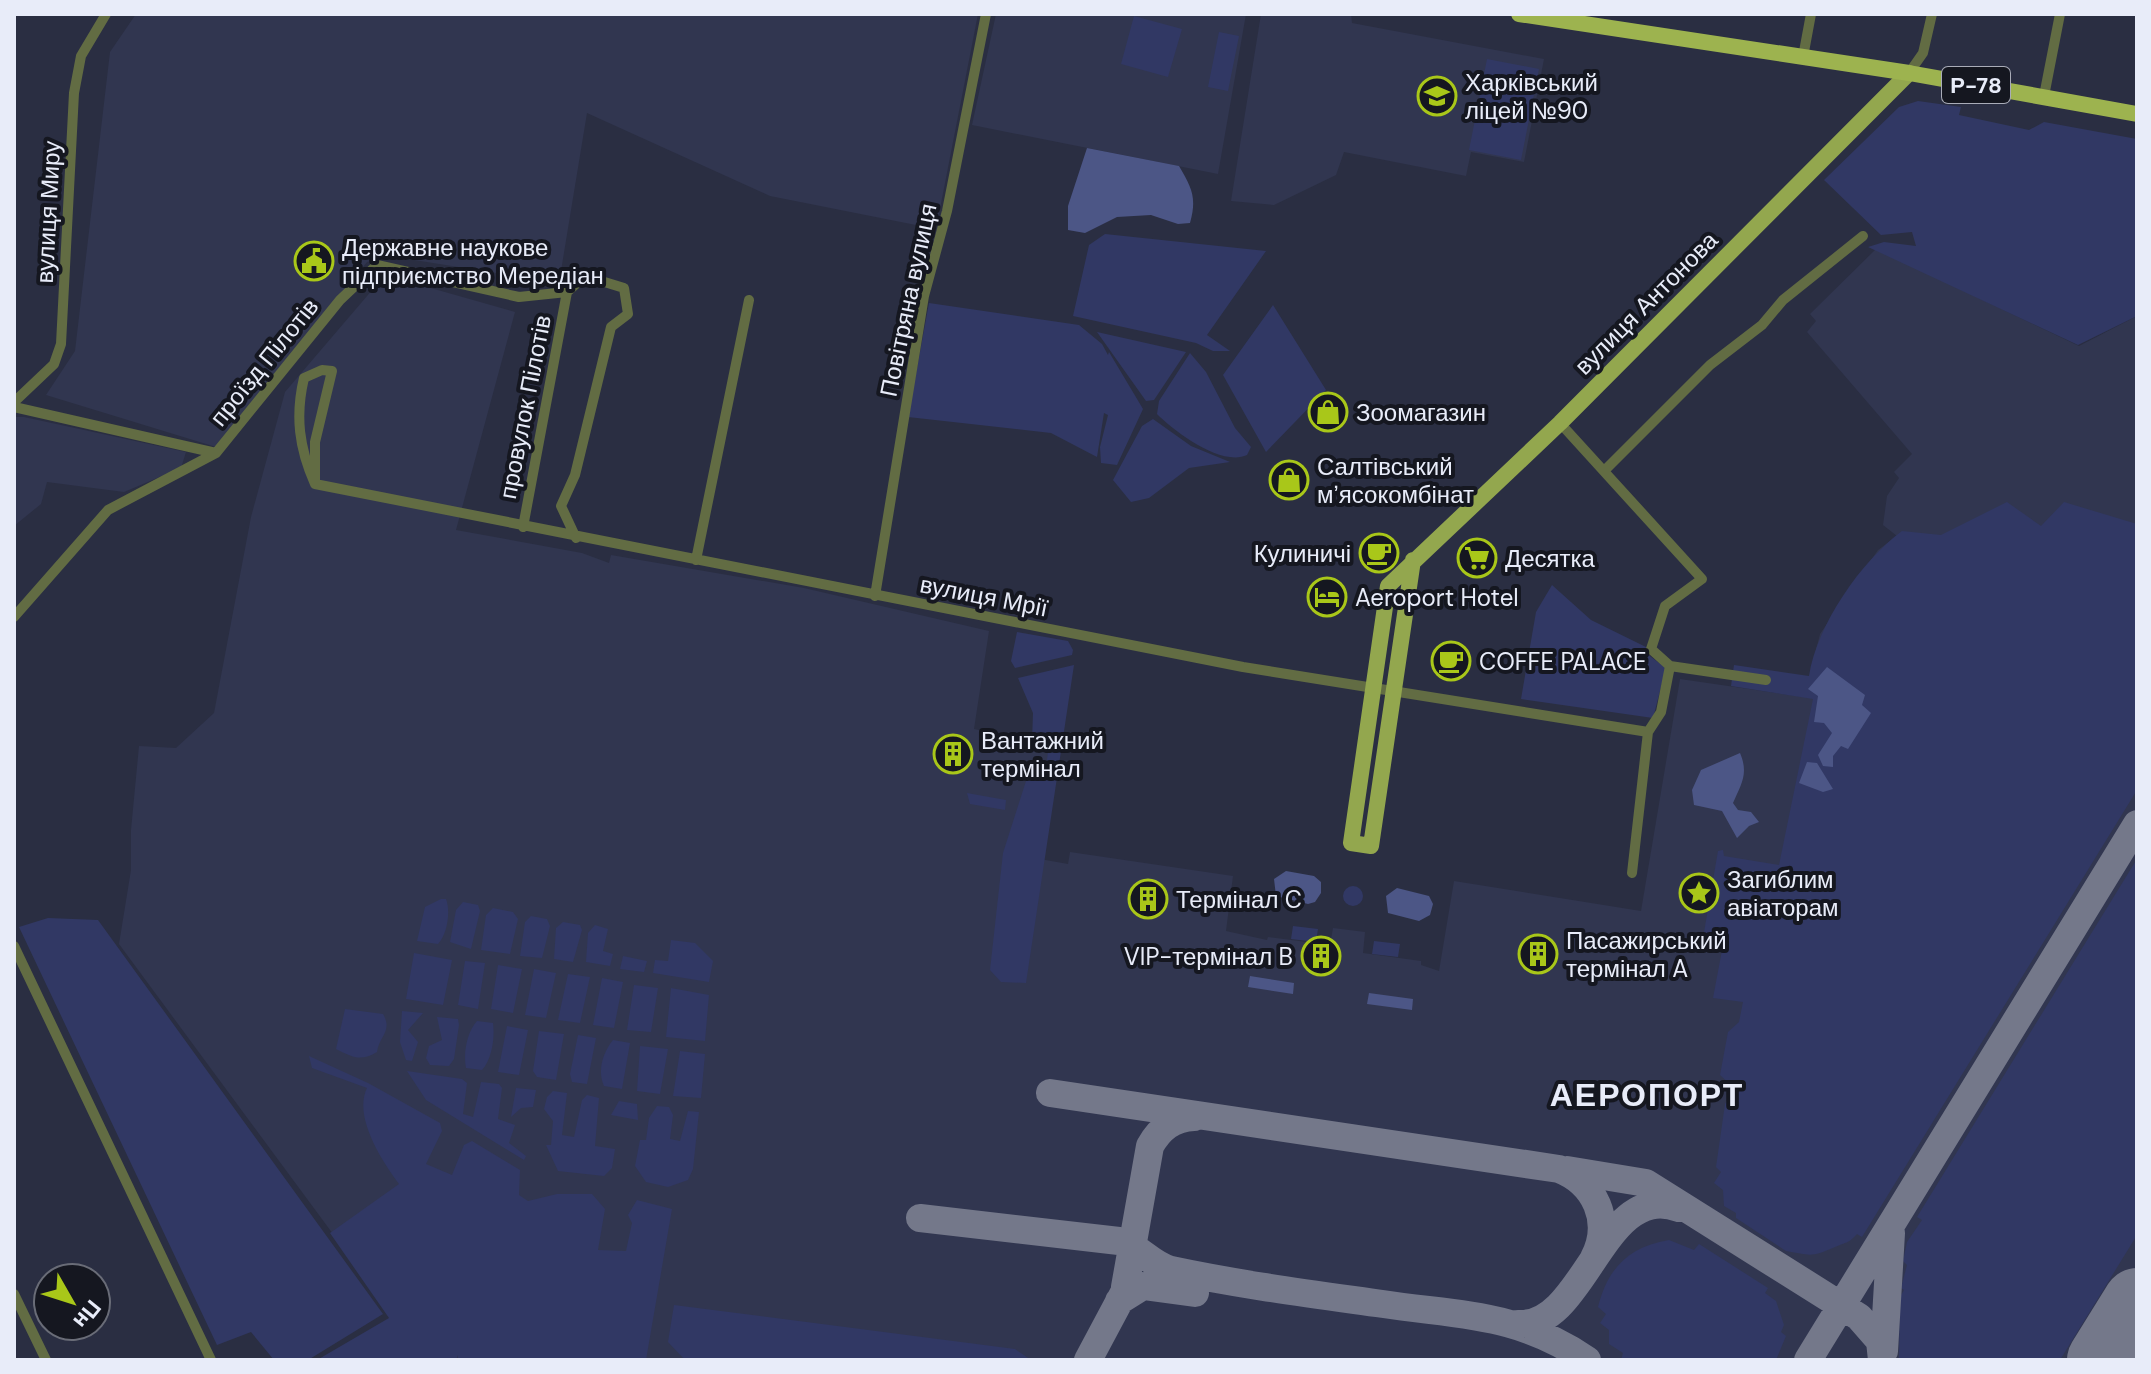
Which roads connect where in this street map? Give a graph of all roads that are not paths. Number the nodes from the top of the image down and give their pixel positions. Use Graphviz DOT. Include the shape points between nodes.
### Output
graph roads {
  1 [pos="106,14"];
  2 [pos="986,14"];
  3 [pos="1519,14"];
  4 [pos="1811,14"];
  5 [pos="1932,14"];
  6 [pos="2060,14"];
  7 [pos="1803,57"];
  8 [pos="1909,73"];
  9 [pos="2044,96"];
  10 [pos="2137,114"];
  11 [pos="1863,236"];
  12 [pos="567,292"];
  13 [pos="749,300"];
  14 [pos="14,404"];
  15 [pos="1560,423"];
  16 [pos="216,453"];
  17 [pos="1605,470"];
  18 [pos="315,484"];
  19 [pos="523,527"];
  20 [pos="576,538"];
  21 [pos="696,560"];
  22 [pos="1413,560"];
  23 [pos="875,596"];
  24 [pos="14,617"];
  25 [pos="1670,666"];
  26 [pos="1766,680"];
  27 [pos="1370,688"];
  28 [pos="1392,691"];
  29 [pos="1648,732"];
  30 [pos="1632,873"];
  31 [pos="14,946"];
  32 [pos="14,1294"];
  33 [pos="46,1360"];
  34 [pos="211,1360"];
  1 -- 14 [label="street, вулиця Миру" via="81,56 75,82 61,344 54,364"];
  2 -- 23 [label="street, Повітряна вулиця" via="947,211 924,296"];
  3 -- 7 [label="highway, Р-78"];
  4 -- 7 [label="street"];
  5 -- 8 [label="street" via="1923,53"];
  6 -- 9 [label="street"];
  7 -- 8 [label="highway, Р-78"];
  8 -- 9 [label="highway, Р-78"];
  8 -- 15 [label="main road, вулиця Антонова"];
  9 -- 10 [label="highway, Р-78"];
  11 -- 17 [label="street" via="1710,365"];
  12 -- 16 [label="street, проїзд Пілотів" via="519,297 377,265 340,300"];
  12 -- 19 [label="street, провулок Пілотів"];
  12 -- 20 [label="street, провулок Пілотів" via="585,276 624,288 628,314 611,327 575,475 561,506"];
  13 -- 21 [label="street"];
  14 -- 16 [label="street, проїзд Пілотів"];
  15 -- 17 [label="street"];
  15 -- 22 [label="main road, вулиця Антонова"];
  16 -- 24 [label="street, проїзд Пілотів" via="108,510"];
  17 -- 25 [label="street" via="1702,579 1665,606 1651,649"];
  18 -- 18 [label="street" via="303,459 297,407 304,378 332,371 315,442"];
  18 -- 19 [label="street, вулиця Мрії"];
  19 -- 20 [label="street, вулиця Мрії"];
  20 -- 21 [label="street, вулиця Мрії"];
  21 -- 23 [label="street, вулиця Мрії"];
  22 -- 27 [label="main road, вулиця Антонова" via="1388,586"];
  22 -- 28 [label="main road, вулиця Антонова"];
  23 -- 27 [label="street, вулиця Мрії"];
  25 -- 26 [label="street"];
  25 -- 29 [label="street" via="1661,712"];
  27 -- 28 [label="street, вулиця Мрії"];
  27 -- 28 [label="main road, вулиця Антонова" via="1351,843 1371,846"];
  28 -- 29 [label="street, вулиця Мрії"];
  29 -- 30 [label="street"];
  31 -- 34 [label="street"];
  32 -- 33 [label="street"];
}
